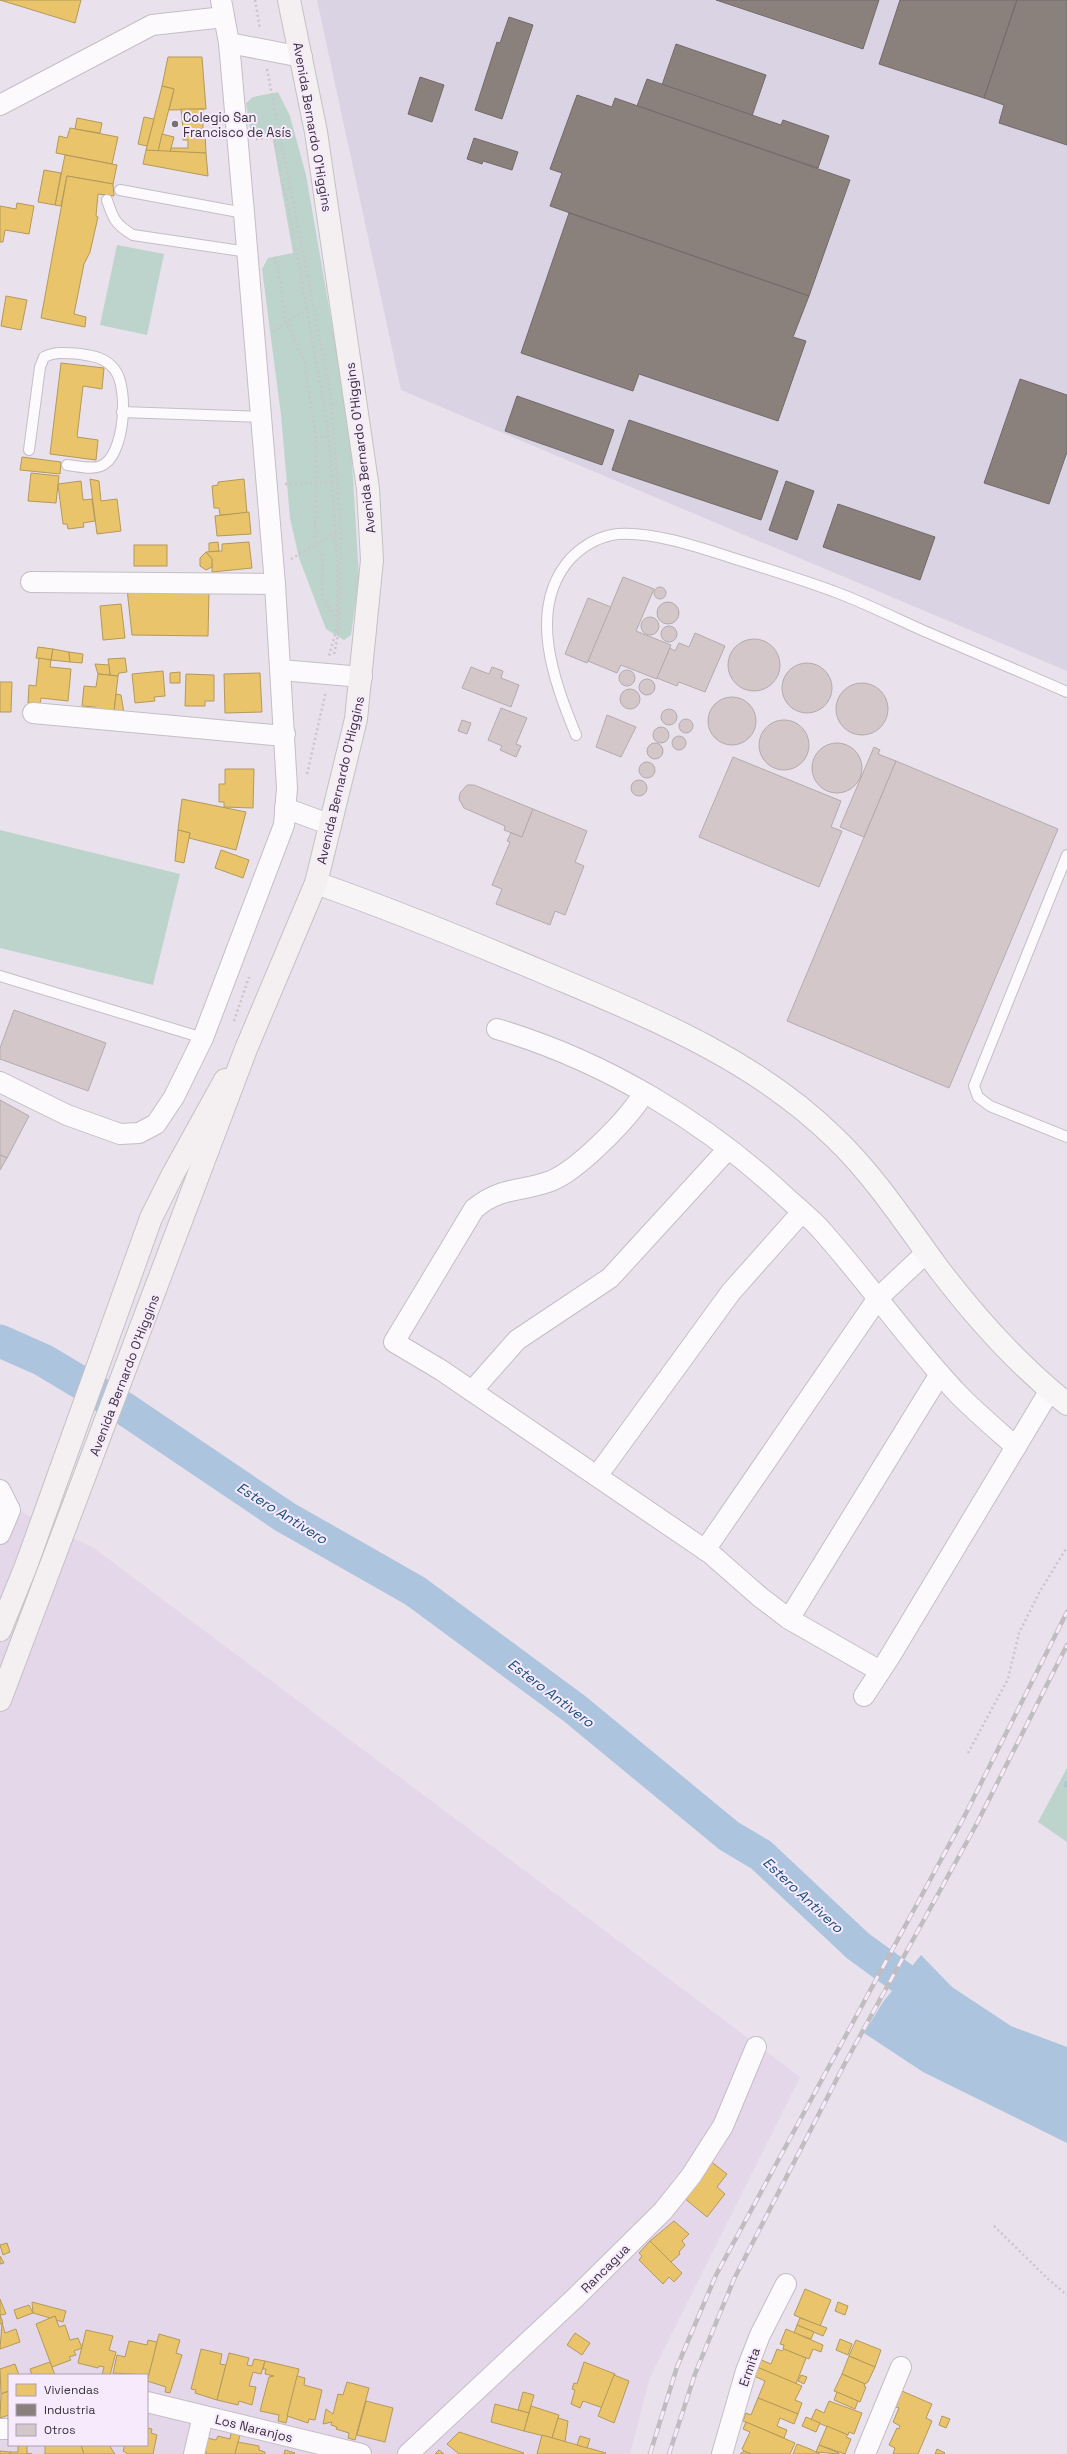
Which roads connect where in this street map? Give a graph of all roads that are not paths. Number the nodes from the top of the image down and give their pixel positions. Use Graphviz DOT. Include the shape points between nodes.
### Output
graph roads {
  1 [pos="289,0"];
  2 [pos="223,8"];
  3 [pos="229,42"];
  4 [pos="302,57"];
  5 [pos="0,105"];
  6 [pos="120,190"];
  7 [pos="107,200"];
  8 [pos="244,213"];
  9 [pos="248,252"];
  10 [pos="122,412"];
  11 [pos="261,417"];
  12 [pos="29,450"];
  13 [pos="68,465"];
  14 [pos="274,577"];
  15 [pos="31,582"];
  16 [pos="281,670"];
  17 [pos="362,678"];
  18 [pos="1067,692"];
  19 [pos="33,713"];
  20 [pos="285,734"];
  21 [pos="576,735"];
  22 [pos="285,808"];
  23 [pos="331,825"];
  24 [pos="1067,855"];
  25 [pos="316,883"];
  26 [pos="0,976"];
  27 [pos="497,1030"];
  28 [pos="203,1038"];
  29 [pos="246,1049"];
  30 [pos="0,1082"];
  31 [pos="644,1093"];
  32 [pos="1067,1136"];
  33 [pos="728,1149"];
  34 [pos="802,1212"];
  35 [pos="927,1252"];
  36 [pos="878,1298"];
  37 [pos="940,1374"];
  38 [pos="1050,1390"];
  39 [pos="472,1391"];
  40 [pos="1067,1404"];
  41 [pos="1016,1447"];
  42 [pos="597,1476"];
  43 [pos="0,1490"];
  44 [pos="0,1534"];
  45 [pos="705,1550"];
  46 [pos="789,1619"];
  47 [pos="0,1630"];
  48 [pos="880,1671"];
  49 [pos="864,1696"];
  50 [pos="0,1700"];
  51 [pos="756,2047"];
  52 [pos="786,2284"];
  53 [pos="901,2367"];
  54 [pos="148,2402"];
  55 [pos="203,2416"];
  56 [pos="194,2454"];
  57 [pos="361,2454"];
  58 [pos="408,2454"];
  59 [pos="722,2454"];
  60 [pos="865,2454"];
  1 -- 4 [label="main road, Avenida Bernardo O'Higgins"];
  2 -- 3 [label="street"];
  2 -- 5 [label="street" via="152,24"];
  3 -- 4 [label="street"];
  3 -- 8 [label="street"];
  4 -- 17 [label="main road, Avenida Bernardo O'Higgins" via="316,132 368,489 372,560"];
  6 -- 8 [label="lane"];
  7 -- 9 [label="lane" via="119,227 133,235"];
  8 -- 9 [label="street"];
  9 -- 11 [label="street"];
  10 -- 11 [label="lane"];
  10 -- 12 [label="lane" via="121,387 116,371 108,362 96,356 52,353 44,357 40,367"];
  10 -- 13 [label="lane" via="116,448 103,465 95,468"];
  11 -- 14 [label="street"];
  14 -- 15 [label="street"];
  14 -- 16 [label="street"];
  16 -- 17 [label="street"];
  16 -- 20 [label="street"];
  17 -- 23 [label="main road, Avenida Bernardo O'Higgins" via="356,719"];
  18 -- 21 [label="lane" via="838,594 700,547 619,534 597,539 576,553 560,570 550,595 546,625 552,667 561,700"];
  19 -- 20 [label="street" via="273,736"];
  20 -- 22 [label="street"];
  22 -- 23 [label="street"];
  22 -- 28 [label="street" via="284,825"];
  23 -- 25 [label="main road, Avenida Bernardo O'Higgins"];
  24 -- 32 [label="lane" via="974,1086 978,1097 990,1106"];
  25 -- 29 [label="main road, Avenida Bernardo O'Higgins"];
  25 -- 35 [label="street" via="538,970 660,1021 721,1052 780,1091 835,1137 879,1185"];
  26 -- 28 [label="lane"];
  27 -- 31 [label="street" via="564,1052"];
  28 -- 30 [label="street" via="174,1097 156,1124 139,1133 120,1134 68,1115"];
  29 -- 47 [label="main road, Avenida Bernardo O'Higgins" via="211,1103 151,1218 26,1566"];
  29 -- 50 [label="main road, Avenida Bernardo O'Higgins"];
  31 -- 33 [label="street" via="704,1130"];
  31 -- 39 [label="street" via="634,1110 606,1139 575,1165 550,1182 504,1191 488,1198 474,1209 394,1342"];
  33 -- 34 [label="street" via="761,1174"];
  33 -- 39 [label="street" via="610,1278 517,1340"];
  34 -- 36 [label="street" via="822,1230"];
  34 -- 42 [label="street" via="732,1292"];
  35 -- 36 [label="street"];
  35 -- 38 [label="street" via="999,1340"];
  36 -- 37 [label="street"];
  36 -- 45 [label="street"];
  37 -- 41 [label="street" via="961,1397"];
  37 -- 46 [label="street"];
  38 -- 40 [label="street"];
  38 -- 41 [label="street"];
  39 -- 42 [label="street"];
  41 -- 48 [label="street"];
  42 -- 45 [label="street"];
  43 -- 44 [label="street" via="10,1510"];
  45 -- 46 [label="street"];
  46 -- 48 [label="street"];
  48 -- 49 [label="street"];
  51 -- 58 [label="street, Rancagua" via="723,2126 691,2176 663,2212"];
  52 -- 59 [label="street, Ermita" via="760,2335 746,2371"];
  53 -- 60 [label="street"];
  54 -- 55 [label="street, Los Naranjos"];
  55 -- 56 [label="street"];
  55 -- 57 [label="street, Los Naranjos"];
}
